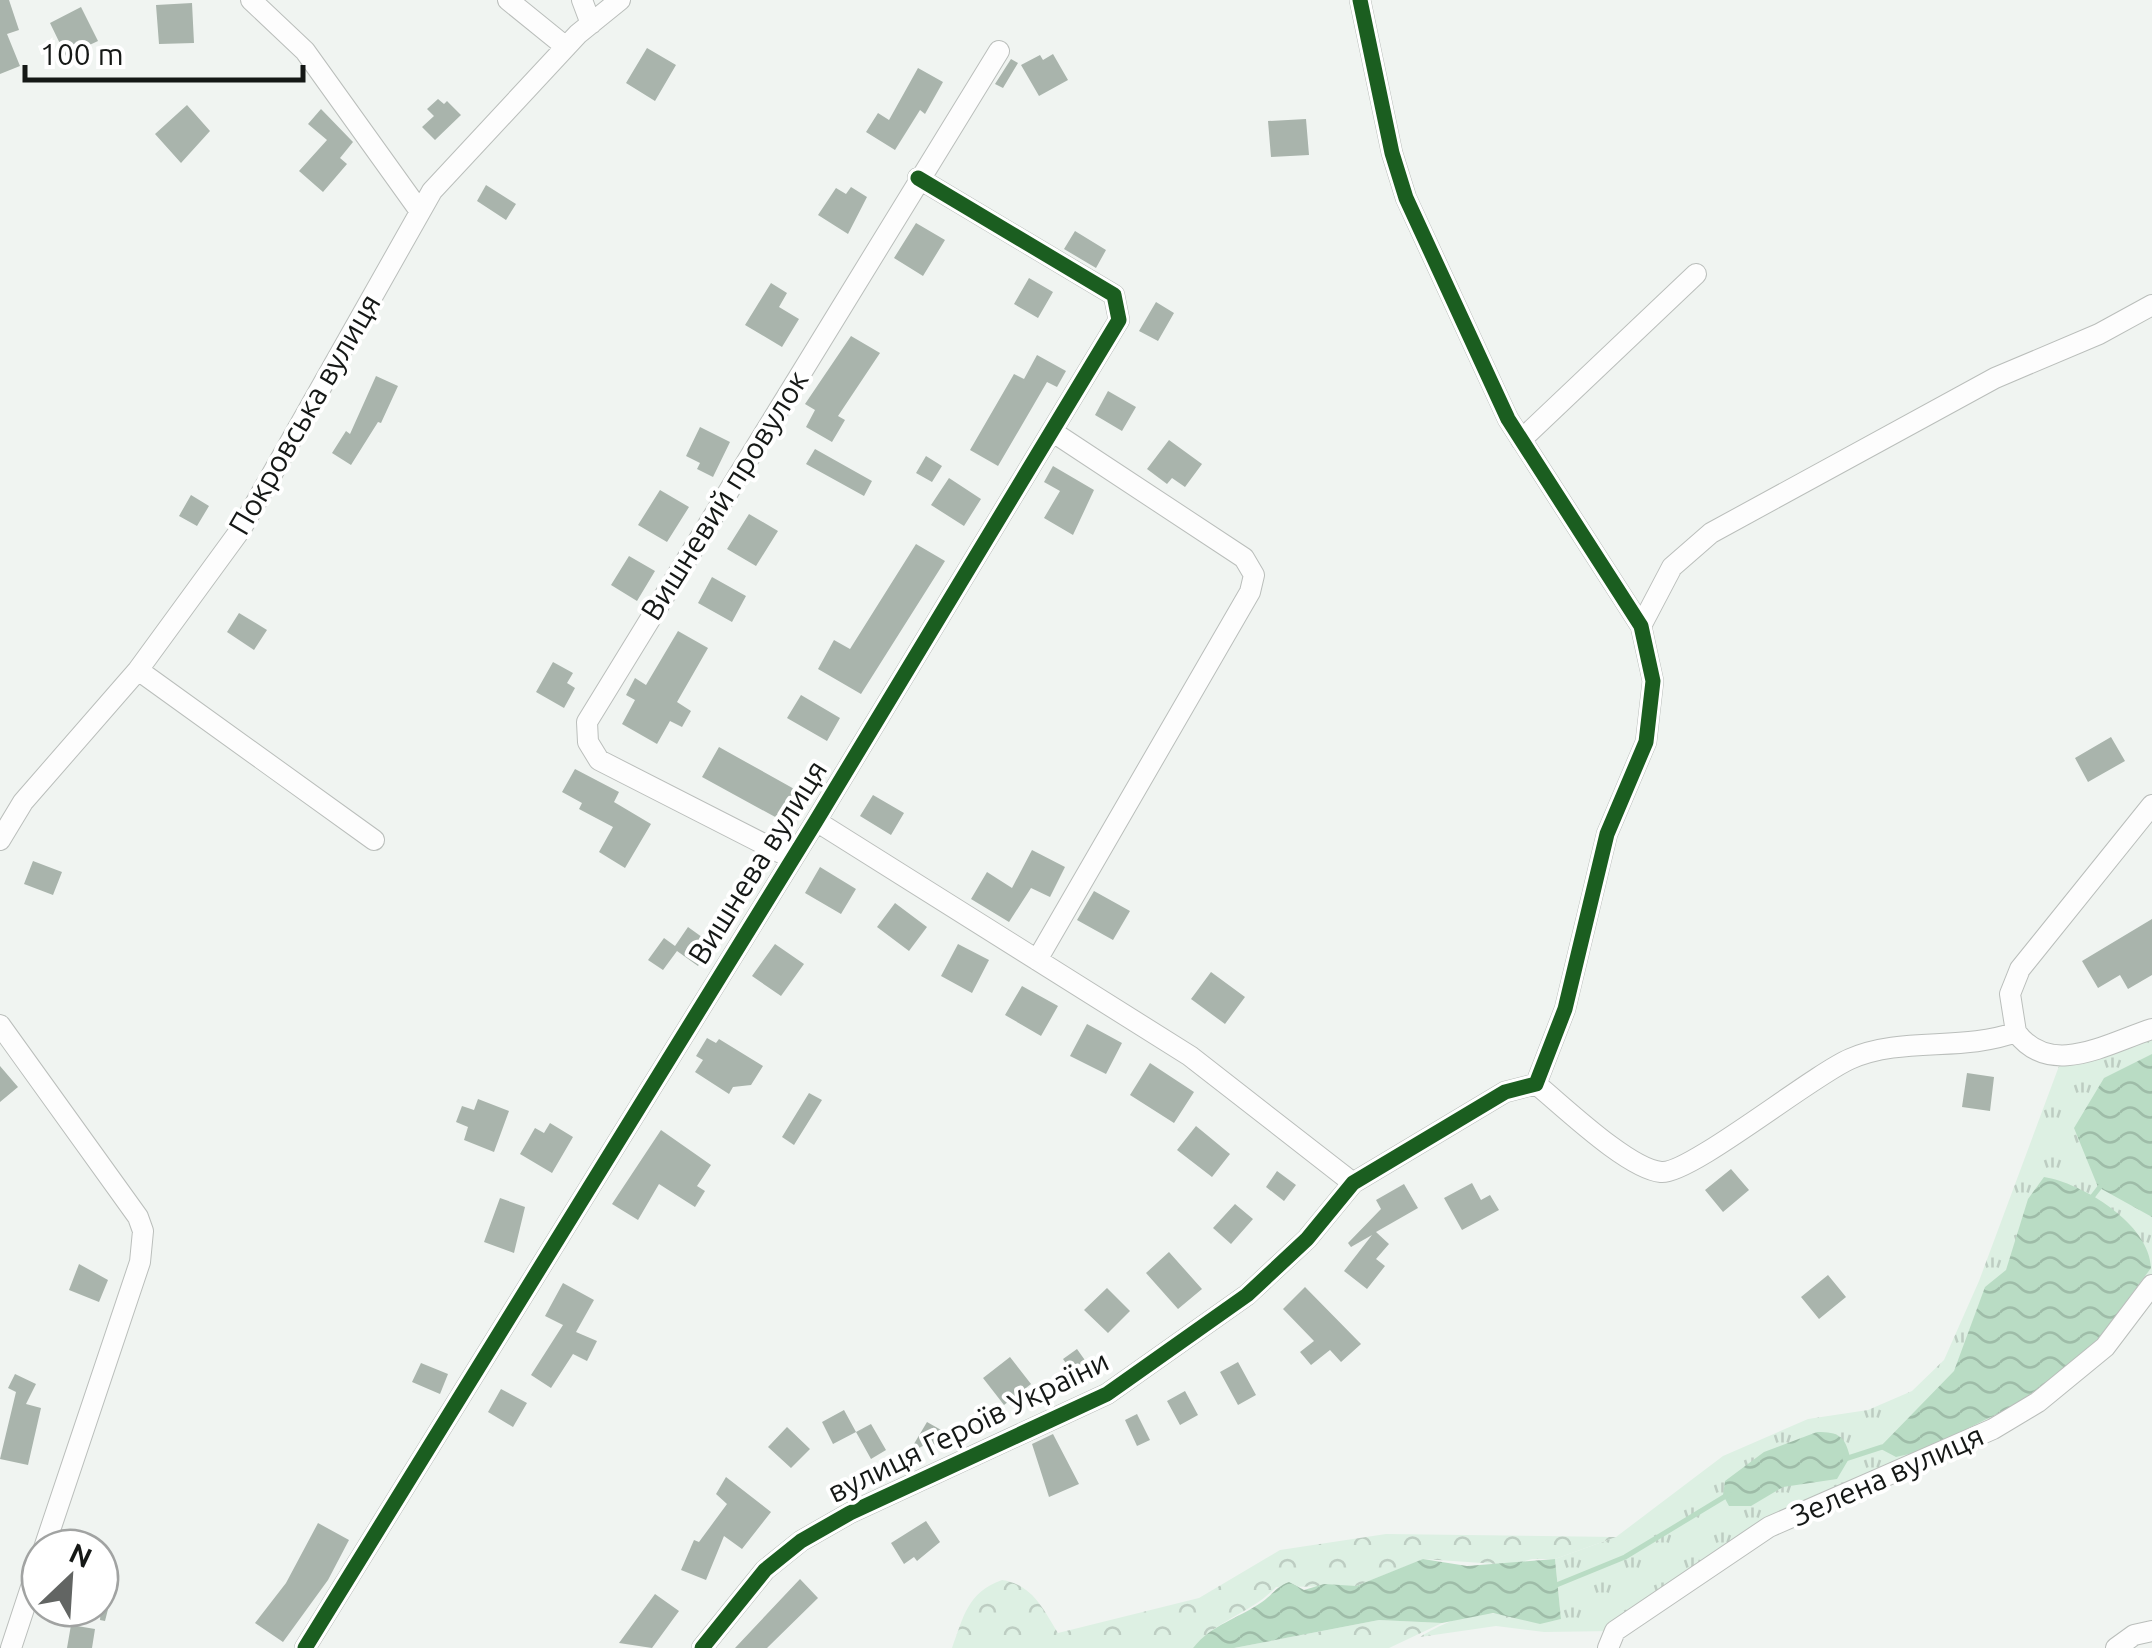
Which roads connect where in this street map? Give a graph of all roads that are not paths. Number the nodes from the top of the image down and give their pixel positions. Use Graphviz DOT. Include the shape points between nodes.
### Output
graph roads {
  1 [pos="251,0"];
  2 [pos="508,0"];
  3 [pos="582,0"];
  4 [pos="620,0"];
  5 [pos="1360,0"];
  6 [pos="591,24"];
  7 [pos="566,46"];
  8 [pos="999,51"];
  9 [pos="918,178"];
  10 [pos="419,210"];
  11 [pos="1696,274"];
  12 [pos="2152,305"];
  13 [pos="1052,432"];
  14 [pos="1521,440"];
  15 [pos="1641,626"];
  16 [pos="138,670"];
  17 [pos="2152,804"];
  18 [pos="816,821"];
  19 [pos="0,840"];
  20 [pos="374,840"];
  21 [pos="792,858"];
  22 [pos="1037,960"];
  23 [pos="0,1025"];
  24 [pos="2152,1028"];
  25 [pos="2016,1032"];
  26 [pos="1536,1084"];
  27 [pos="1353,1183"];
  28 [pos="2152,1285"];
  29 [pos="51,1528"];
  30 [pos="20,1619"];
  31 [pos="2152,1631"];
  32 [pos="10,1648"];
  33 [pos="305,1648"];
  34 [pos="702,1648"];
  35 [pos="1608,1648"];
  36 [pos="2116,1648"];
  1 -- 10 [label="street" via="305,50"];
  2 -- 7 [label="street"];
  3 -- 6 [label="street"];
  4 -- 6 [label="street, Покровська вулиця"];
  5 -- 14 [label="street" via="1398,175"];
  6 -- 7 [label="street, Покровська вулиця"];
  7 -- 10 [label="street, Покровська вулиця"];
  8 -- 9 [label="street, Вишневий провулок"];
  9 -- 13 [label="street, Вишнева вулиця" via="1119,304 1119,320"];
  9 -- 21 [label="street, Вишневий провулок" via="588,722 588,742 599,760"];
  10 -- 16 [label="street, Покровська вулиця" via="241,529"];
  11 -- 14 [label="street"];
  12 -- 15 [label="street" via="1996,378 1711,533 1672,567"];
  13 -- 18 [label="street, Вишнева вулиця"];
  13 -- 22 [label="street" via="1244,558 1254,574 1250,592"];
  14 -- 15 [label="street"];
  15 -- 26 [label="street" via="1653,680 1651,721 1607,834 1565,1009"];
  16 -- 19 [label="street, Покровська вулиця" via="23,802"];
  16 -- 20 [label="street"];
  17 -- 25 [label="street" via="2020,969 2010,994"];
  18 -- 21 [label="street, Вишнева вулиця"];
  18 -- 22 [label="street"];
  21 -- 33 [label="street, Вишнева вулиця"];
  22 -- 27 [label="street" via="1190,1056"];
  23 -- 29 [label="street" via="142,1231 140,1262"];
  24 -- 25 [label="street" via="2062,1058 2030,1049"];
  25 -- 26 [label="street" via="1848,1060 1705,1154 1660,1172 1636,1162"];
  26 -- 27 [label="street, вулиця Героїв України" via="1505,1092"];
  27 -- 34 [label="street, вулиця Героїв України" via="1307,1239 1246,1295 1107,1394 800,1541 765,1570"];
  28 -- 35 [label="street, Зелена вулиця" via="2105,1347 2038,1402 1993,1430 1769,1527 1615,1632"];
  30 -- 32 [label="street"];
  31 -- 36 [label="street"];
}
